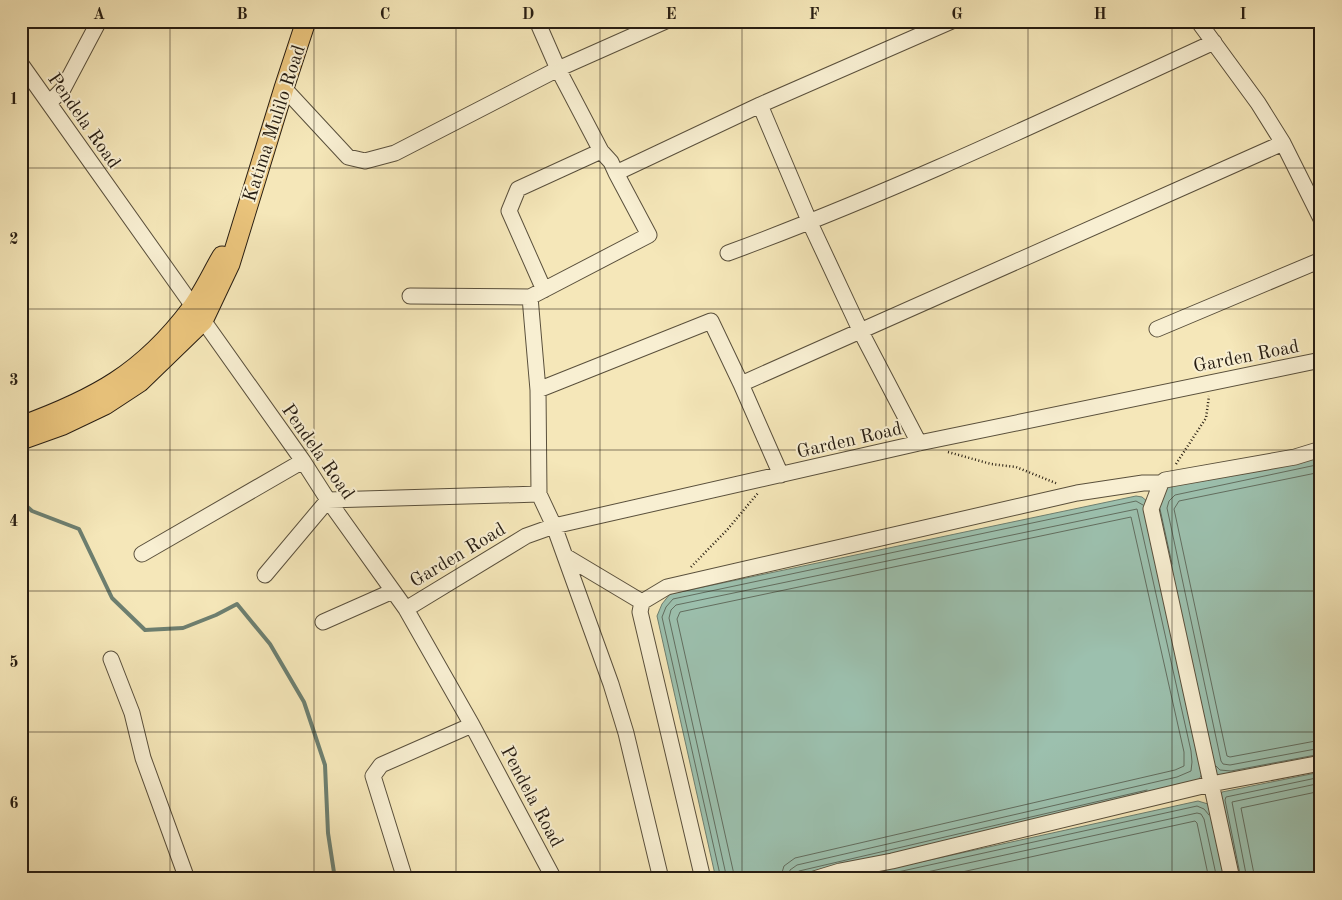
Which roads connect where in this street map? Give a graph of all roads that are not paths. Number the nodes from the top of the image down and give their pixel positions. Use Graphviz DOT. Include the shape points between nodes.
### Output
graph roads {
  1 [pos="99,21"];
  2 [pos="306,21"];
  3 [pos="536,21"];
  4 [pos="666,21"];
  5 [pos="952,21"];
  6 [pos="1198,21"];
  7 [pos="1214,42"];
  8 [pos="21,64"];
  9 [pos="558,69"];
  10 [pos="284,88"];
  11 [pos="49,103"];
  12 [pos="760,104"];
  13 [pos="1283,144"];
  14 [pos="601,151"];
  15 [pos="616,173"];
  16 [pos="1321,219"];
  17 [pos="810,223"];
  18 [pos="728,253"];
  19 [pos="1321,260"];
  20 [pos="544,290"];
  21 [pos="410,296"];
  22 [pos="530,297"];
  23 [pos="198,314"];
  24 [pos="1158,329"];
  25 [pos="861,332"];
  26 [pos="1321,360"];
  27 [pos="741,384"];
  28 [pos="538,390"];
  29 [pos="21,426"];
  30 [pos="21,440"];
  31 [pos="920,444"];
  32 [pos="1321,449"];
  33 [pos="304,461"];
  34 [pos="776,476"];
  35 [pos="1163,481"];
  36 [pos="1144,483"];
  37 [pos="539,494"];
  38 [pos="328,500"];
  39 [pos="1151,509"];
  40 [pos="554,526"];
  41 [pos="142,554"];
  42 [pos="565,556"];
  43 [pos="265,575"];
  44 [pos="393,591"];
  45 [pos="642,602"];
  46 [pos="406,609"];
  47 [pos="323,622"];
  48 [pos="111,659"];
  49 [pos="472,725"];
  50 [pos="1321,763"];
  51 [pos="1212,784"];
  52 [pos="837,875"];
  53 [pos="187,879"];
  54 [pos="405,879"];
  55 [pos="554,879"];
  56 [pos="661,879"];
  57 [pos="703,879"];
  58 [pos="814,879"];
  59 [pos="1232,879"];
  1 -- 11 [label="street" via="63,89"];
  2 -- 10 [label="main road, Katima Mulilo Road"];
  3 -- 9 [label="street"];
  4 -- 9 [label="street"];
  5 -- 12 [label="street"];
  6 -- 7 [label="street"];
  7 -- 13 [label="street"];
  7 -- 17 [label="street" via="970,155"];
  8 -- 11 [label="street, Pendela Road"];
  9 -- 10 [label="street" via="395,153 365,161 348,157"];
  9 -- 14 [label="street"];
  10 -- 23 [label="main road, Katima Mulilo Road" via="230,264"];
  11 -- 23 [label="street, Pendela Road"];
  12 -- 15 [label="street"];
  12 -- 17 [label="street"];
  13 -- 16 [label="street"];
  13 -- 25 [label="street"];
  14 -- 15 [label="street"];
  14 -- 20 [label="street" via="518,188 509,211"];
  15 -- 20 [label="street" via="649,235"];
  17 -- 18 [label="street"];
  17 -- 25 [label="street"];
  19 -- 24 [label="street"];
  20 -- 22 [label="street"];
  21 -- 22 [label="street"];
  22 -- 28 [label="street"];
  23 -- 29 [label="main road, Katima Mulilo Road" via="175,329 132,371 98,393"];
  23 -- 30 [label="main road, Katima Mulilo Road" via="140,382 105,405"];
  23 -- 33 [label="street, Pendela Road"];
  25 -- 27 [label="street"];
  25 -- 31 [label="street"];
  26 -- 31 [label="street, Garden Road"];
  27 -- 28 [label="street" via="711,321"];
  27 -- 34 [label="street"];
  28 -- 37 [label="street"];
  31 -- 34 [label="street, Garden Road"];
  32 -- 35 [label="street" via="1295,458"];
  33 -- 38 [label="street, Pendela Road"];
  33 -- 41 [label="street"];
  34 -- 40 [label="street, Garden Road"];
  35 -- 36 [label="street"];
  35 -- 39 [label="street"];
  36 -- 39 [label="street"];
  36 -- 45 [label="street" via="1077,493 667,587"];
  37 -- 38 [label="street"];
  37 -- 40 [label="street"];
  38 -- 43 [label="street"];
  38 -- 44 [label="street, Pendela Road"];
  39 -- 51 [label="street"];
  40 -- 42 [label="street"];
  40 -- 46 [label="street, Garden Road" via="526,536"];
  42 -- 45 [label="street"];
  42 -- 56 [label="street" via="624,725"];
  44 -- 46 [label="street, Pendela Road"];
  44 -- 47 [label="street"];
  45 -- 57 [label="street" via="640,612"];
  46 -- 49 [label="street, Pendela Road"];
  48 -- 53 [label="street"];
  49 -- 54 [label="street" via="381,765 373,776"];
  49 -- 55 [label="street, Pendela Road"];
  50 -- 51 [label="street"];
  51 -- 52 [label="street"];
  51 -- 59 [label="street"];
  52 -- 58 [label="street"];
}
